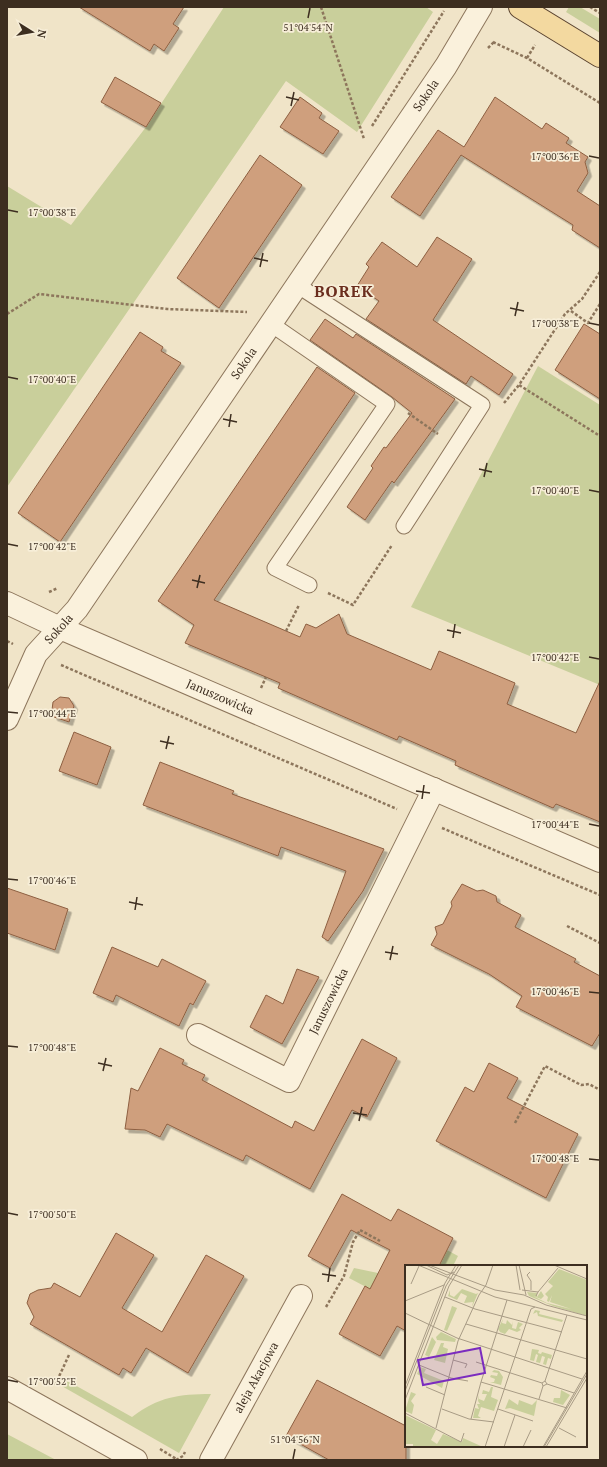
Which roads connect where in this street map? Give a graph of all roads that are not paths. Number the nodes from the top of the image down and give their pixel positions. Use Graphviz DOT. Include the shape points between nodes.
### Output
graph roads {
  1 [pos="481,7"];
  2 [pos="520,7"];
  3 [pos="600,56"];
  4 [pos="298,285"];
  5 [pos="271,324"];
  6 [pos="404,526"];
  7 [pos="309,584"];
  8 [pos="7,603"];
  9 [pos="60,628"];
  10 [pos="7,719"];
  11 [pos="434,789"];
  12 [pos="600,861"];
  13 [pos="198,1035"];
  14 [pos="301,1296"];
  15 [pos="7,1388"];
  16 [pos="136,1460"];
  17 [pos="211,1460"];
  1 -- 4 [label="street, Sokola" via="446,66"];
  2 -- 3 [label="main road"];
  4 -- 5 [label="street, Sokola"];
  4 -- 6 [label="lane" via="482,405"];
  5 -- 7 [label="lane" via="387,404 275,568"];
  5 -- 9 [label="street, Sokola" via="77,608"];
  8 -- 9 [label="street, Januszowicka"];
  9 -- 10 [label="street, Sokola" via="36,654"];
  9 -- 11 [label="street, Januszowicka"];
  11 -- 12 [label="street, Januszowicka"];
  11 -- 13 [label="street, Januszowicka" via="289,1080"];
  14 -- 17 [label="street, aleja Akacjowa"];
  15 -- 16 [label="street"];
}
